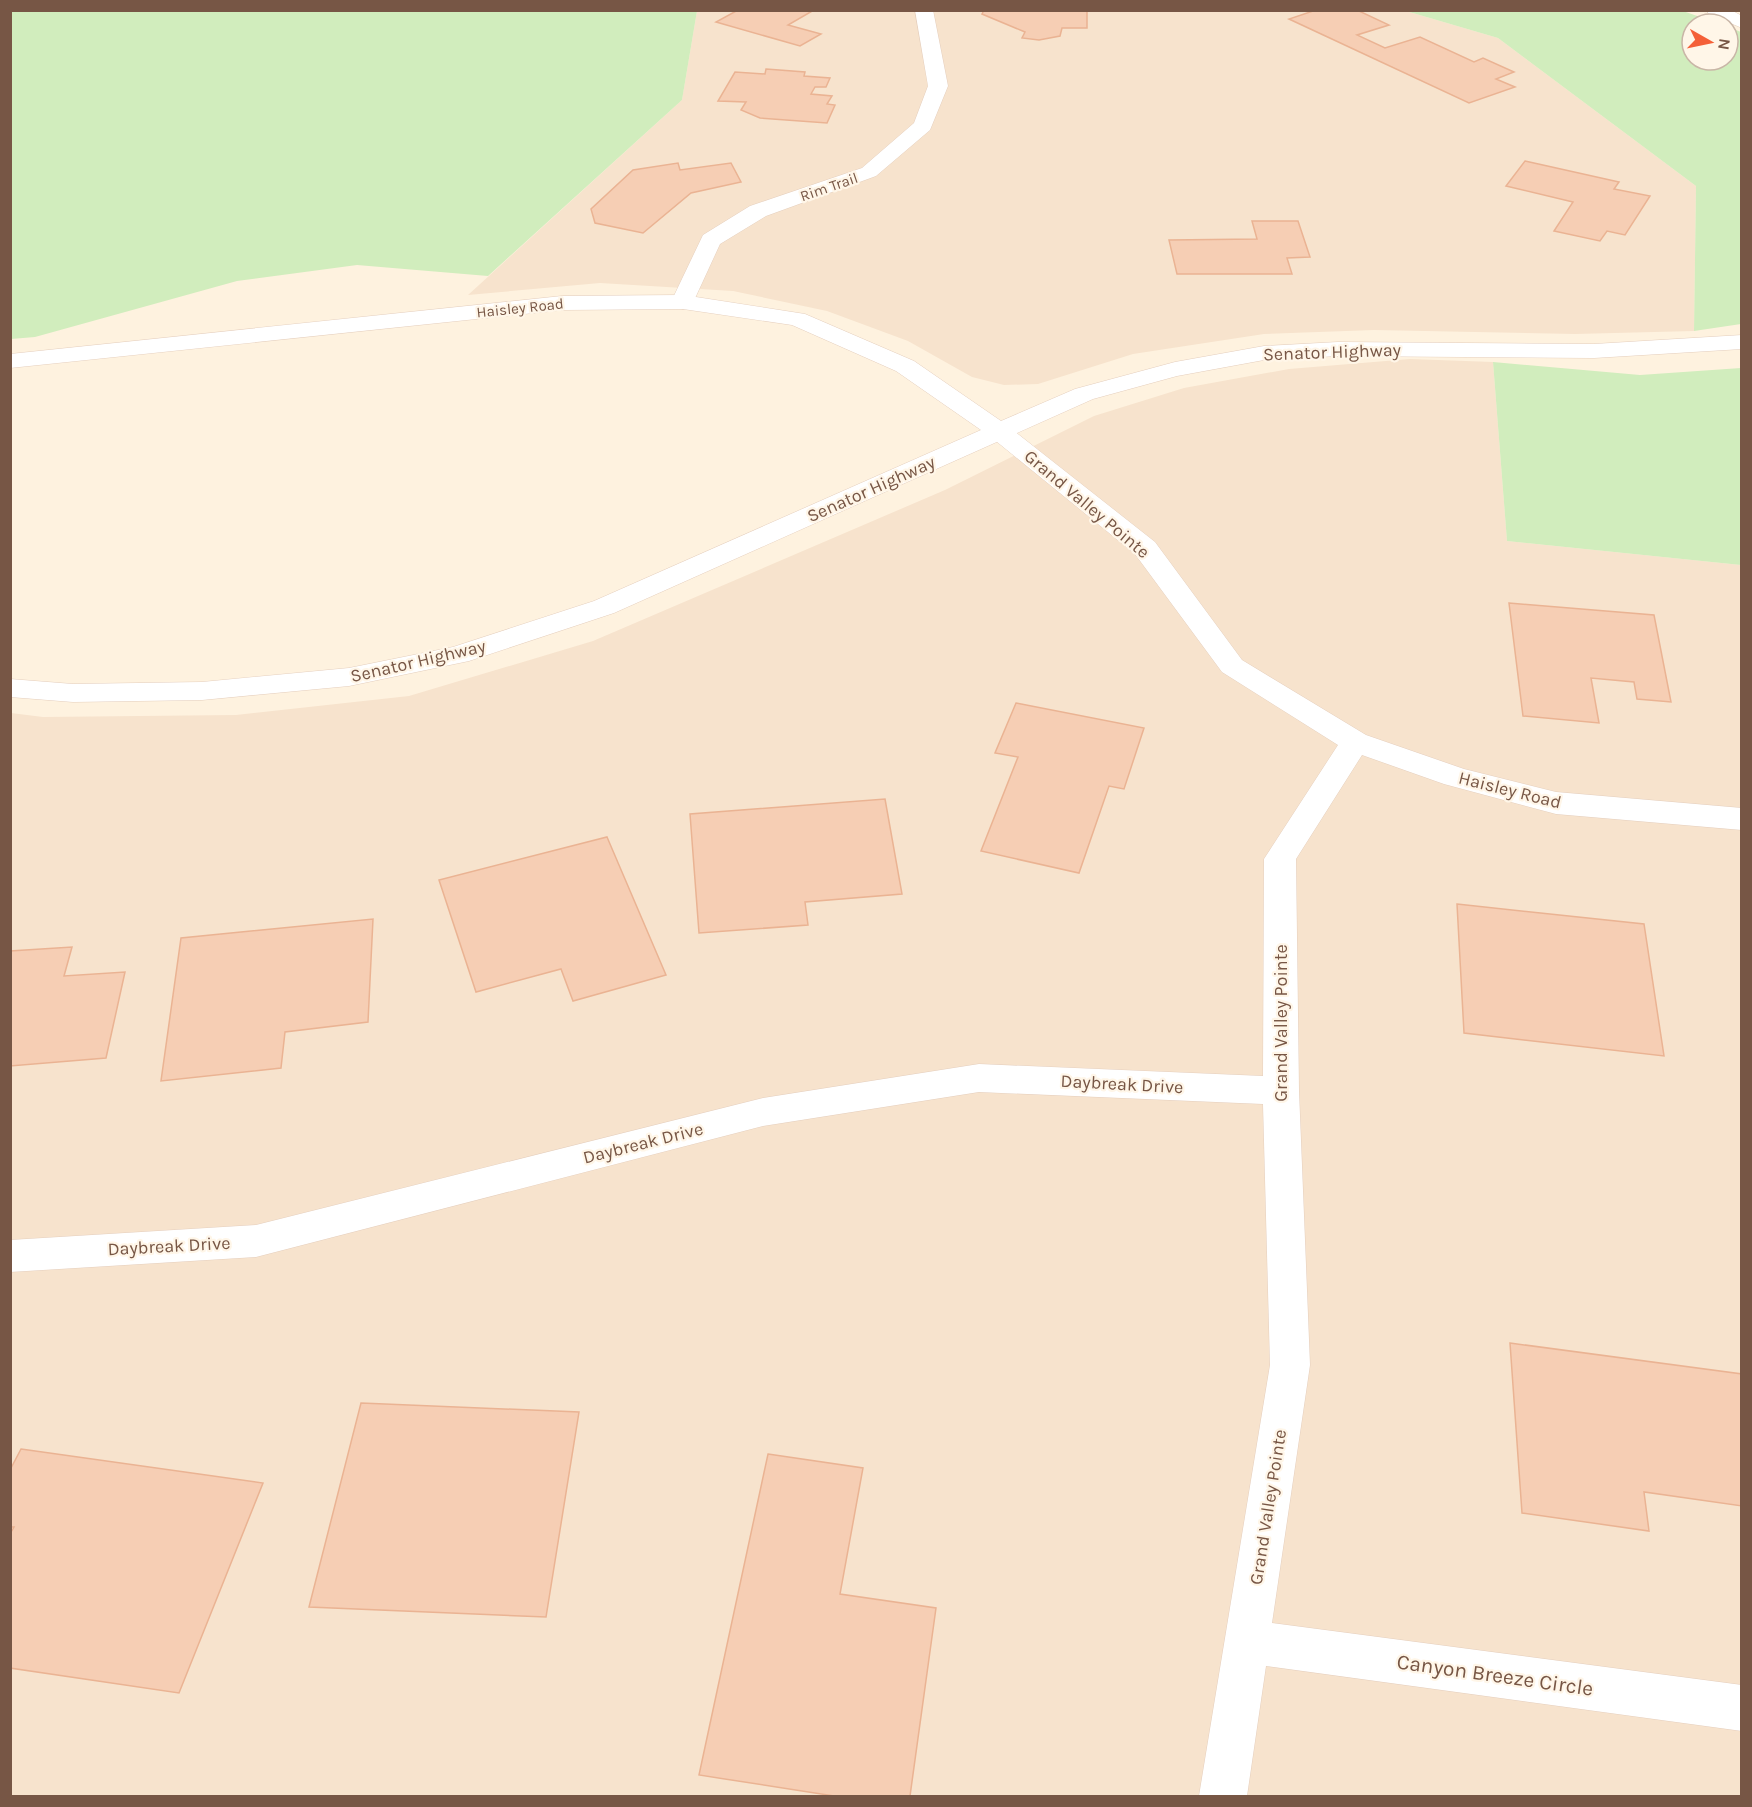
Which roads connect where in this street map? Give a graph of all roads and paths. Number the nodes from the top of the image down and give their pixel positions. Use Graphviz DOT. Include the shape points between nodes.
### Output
graph roads {
  1 [pos="924,10"];
  2 [pos="1715,10"];
  3 [pos="1742,23"];
  4 [pos="683,302"];
  5 [pos="1742,342"];
  6 [pos="10,361"];
  7 [pos="1000,432"];
  8 [pos="10,688"];
  9 [pos="1354,742"];
  10 [pos="1742,819"];
  11 [pos="1281,1091"];
  12 [pos="10,1256"];
  13 [pos="1248,1642"];
  14 [pos="1742,1708"];
  15 [pos="1223,1797"];
  1 -- 4 [label="street, Rim Trail" via="938,86 923,126 869,172 758,212 711,240"];
  2 -- 3 [label="street"];
  4 -- 6 [label="street, Haisley Road" via="562,303"];
  4 -- 7 [label="street, Haisley Road" via="797,319 905,366"];
  5 -- 7 [label="street, Senator Highway" via="1594,351 1338,349 1264,353 1175,369 1084,394"];
  7 -- 8 [label="street, Senator Highway" via="604,607 459,655 349,677 202,691 73,693"];
  7 -- 9 [label="street, Grand Valley Pointe" via="1145,548 1232,666"];
  9 -- 10 [label="street, Haisley Road" via="1455,777 1556,803"];
  9 -- 11 [label="street, Grand Valley Pointe" via="1280,859"];
  11 -- 12 [label="street, Daybreak Drive" via="979,1078 763,1112 256,1241"];
  11 -- 13 [label="street, Grand Valley Pointe" via="1290,1365"];
  13 -- 14 [label="street, Canyon Breeze Circle"];
  13 -- 15 [label="street, Grand Valley Pointe"];
}
